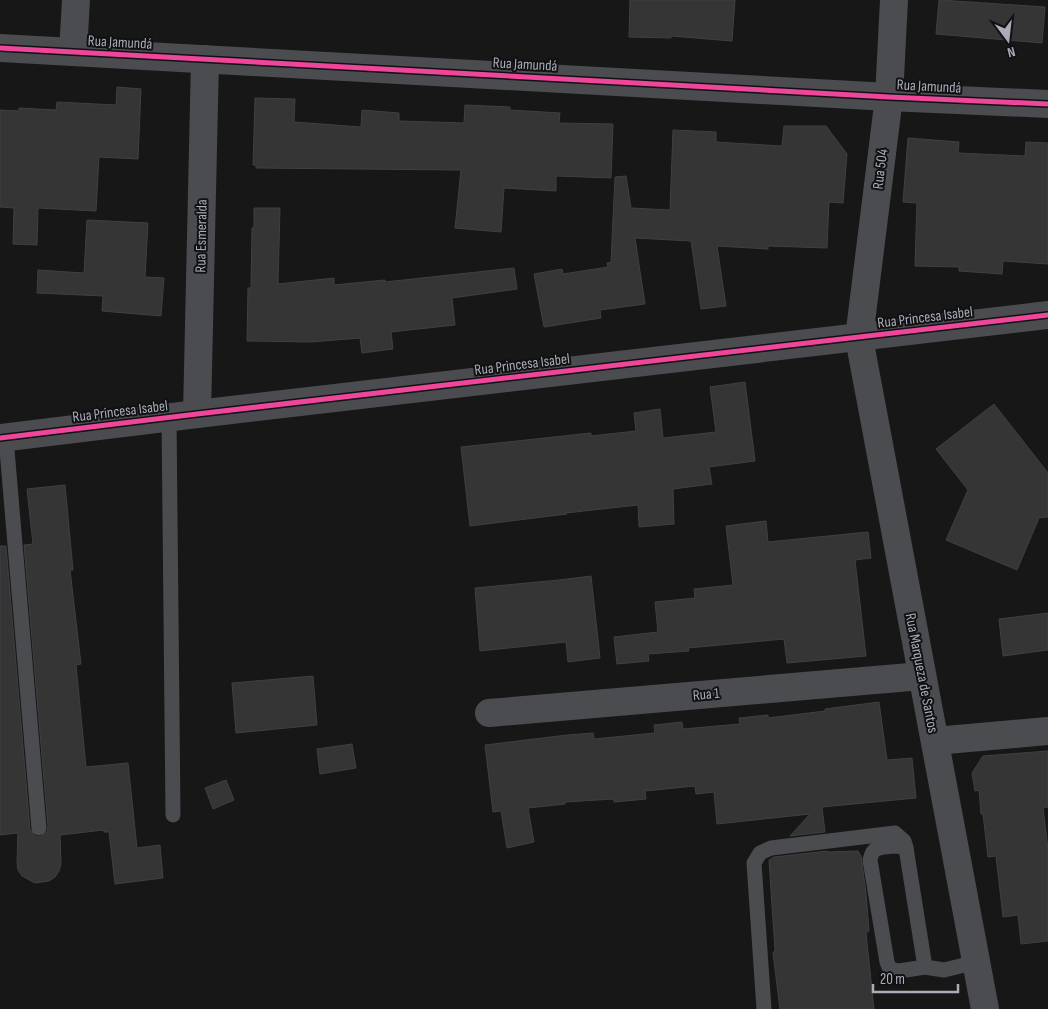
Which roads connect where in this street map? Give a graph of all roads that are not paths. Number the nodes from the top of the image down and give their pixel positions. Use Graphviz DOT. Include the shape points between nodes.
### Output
graph roads {
  1 [pos="76,0"];
  2 [pos="894,0"];
  3 [pos="0,48"];
  4 [pos="73,52"];
  5 [pos="205,59"];
  6 [pos="889,96"];
  7 [pos="1048,104"];
  8 [pos="1048,315"];
  9 [pos="859,338"];
  10 [pos="197,414"];
  11 [pos="169,417"];
  12 [pos="3,438"];
  13 [pos="922,676"];
  14 [pos="490,713"];
  15 [pos="1048,731"];
  16 [pos="935,741"];
  17 [pos="173,815"];
  18 [pos="38,828"];
  19 [pos="855,839"];
  20 [pos="906,848"];
  21 [pos="870,860"];
  22 [pos="978,962"];
  23 [pos="925,968"];
  24 [pos="764,1009"];
  25 [pos="985,1009"];
  1 -- 4 [label="street"];
  2 -- 6 [label="street, Rua 504"];
  3 -- 4 [label="street, Rua Jamundá"];
  4 -- 5 [label="street, Rua Jamundá"];
  5 -- 6 [label="street, Rua Jamundá"];
  5 -- 10 [label="street, Rua Esmeralda"];
  6 -- 7 [label="street, Rua Jamundá"];
  6 -- 9 [label="street, Rua 504"];
  8 -- 9 [label="street, Rua Princesa Isabel"];
  9 -- 10 [label="street, Rua Princesa Isabel"];
  9 -- 13 [label="street, Rua Marqueza de Santos"];
  10 -- 11 [label="street, Rua Princesa Isabel"];
  11 -- 12 [label="street, Rua Princesa Isabel"];
  11 -- 17 [label="lane"];
  12 -- 18 [label="lane"];
  13 -- 14 [label="street, Rua 1"];
  13 -- 16 [label="street, Rua Marqueza de Santos"];
  15 -- 16 [label="street"];
  16 -- 22 [label="street, Rua Marqueza de Santos"];
  19 -- 20 [label="lane" via="896,833"];
  19 -- 21 [label="lane"];
  19 -- 24 [label="lane" via="771,848 760,853 754,863"];
  20 -- 21 [label="lane" via="876,849"];
  20 -- 23 [label="lane"];
  21 -- 23 [label="lane" via="890,968 899,971"];
  22 -- 23 [label="lane" via="944,970"];
  22 -- 25 [label="street, Rua Marqueza de Santos"];
}
